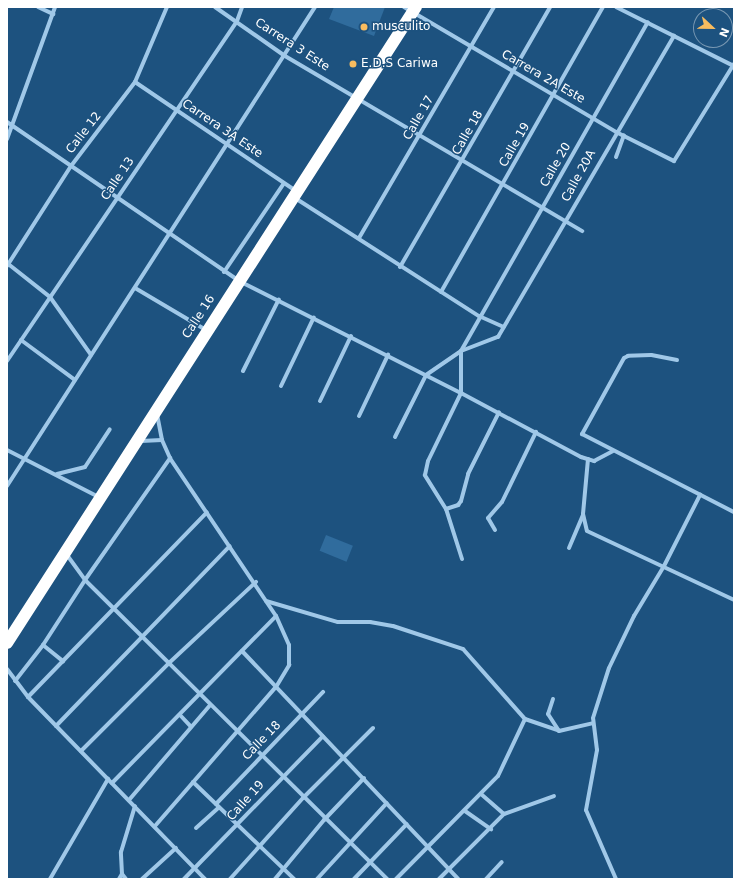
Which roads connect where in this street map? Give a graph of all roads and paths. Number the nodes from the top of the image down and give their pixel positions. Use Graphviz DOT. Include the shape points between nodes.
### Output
graph roads {
  1 [pos="38,7"];
  2 [pos="55,7"];
  3 [pos="167,7"];
  4 [pos="215,7"];
  5 [pos="242,7"];
  6 [pos="315,7"];
  7 [pos="494,7"];
  8 [pos="550,7"];
  9 [pos="603,7"];
  10 [pos="616,7"];
  11 [pos="411,8"];
  12 [pos="53,14"];
  13 [pos="237,21"];
  14 [pos="648,22"];
  15 [pos="674,36"];
  16 [pos="472,46"];
  17 [pos="286,56"];
  18 [pos="734,65"];
  19 [pos="514,72"];
  20 [pos="135,82"];
  21 [pos="554,96"];
  22 [pos="358,99"];
  23 [pos="176,110"];
  24 [pos="594,118"];
  25 [pos="7,122"];
  26 [pos="12,126"];
  27 [pos="616,132"];
  28 [pos="421,135"];
  29 [pos="624,135"];
  30 [pos="7,140"];
  31 [pos="228,145"];
  32 [pos="616,157"];
  33 [pos="463,160"];
  34 [pos="71,166"];
  35 [pos="284,183"];
  36 [pos="504,184"];
  37 [pos="296,195"];
  38 [pos="117,198"];
  39 [pos="543,207"];
  40 [pos="566,221"];
  41 [pos="582,231"];
  42 [pos="170,234"];
  43 [pos="359,238"];
  44 [pos="7,264"];
  45 [pos="400,267"];
  46 [pos="224,272"];
  47 [pos="239,281"];
  48 [pos="135,288"];
  49 [pos="441,292"];
  50 [pos="50,297"];
  51 [pos="279,299"];
  52 [pos="479,316"];
  53 [pos="314,317"];
  54 [pos="504,327"];
  55 [pos="206,330"];
  56 [pos="351,336"];
  57 [pos="21,340"];
  58 [pos="461,351"];
  59 [pos="91,355"];
  60 [pos="388,355"];
  61 [pos="677,360"];
  62 [pos="7,361"];
  63 [pos="243,371"];
  64 [pos="426,375"];
  65 [pos="75,380"];
  66 [pos="281,386"];
  67 [pos="461,393"];
  68 [pos="320,401"];
  69 [pos="156,408"];
  70 [pos="499,412"];
  71 [pos="359,416"];
  72 [pos="110,429"];
  73 [pos="536,432"];
  74 [pos="396,437"];
  75 [pos="162,440"];
  76 [pos="136,441"];
  77 [pos="7,450"];
  78 [pos="613,451"];
  79 [pos="24,458"];
  80 [pos="170,458"];
  81 [pos="588,459"];
  82 [pos="57,475"];
  83 [pos="7,486"];
  84 [pos="700,495"];
  85 [pos="101,498"];
  86 [pos="446,509"];
  87 [pos="207,512"];
  88 [pos="734,512"];
  89 [pos="583,514"];
  90 [pos="495,530"];
  91 [pos="230,546"];
  92 [pos="569,548"];
  93 [pos="65,553"];
  94 [pos="462,559"];
  95 [pos="664,566"];
  96 [pos="84,580"];
  97 [pos="256,582"];
  98 [pos="734,600"];
  99 [pos="266,601"];
  100 [pos="113,609"];
  101 [pos="276,616"];
  102 [pos="142,638"];
  103 [pos="7,643"];
  104 [pos="43,645"];
  105 [pos="242,651"];
  106 [pos="63,661"];
  107 [pos="169,663"];
  108 [pos="7,669"];
  109 [pos="15,681"];
  110 [pos="276,686"];
  111 [pos="323,692"];
  112 [pos="199,694"];
  113 [pos="28,697"];
  114 [pos="553,699"];
  115 [pos="210,705"];
  116 [pos="302,714"];
  117 [pos="180,715"];
  118 [pos="525,719"];
  119 [pos="593,723"];
  120 [pos="56,726"];
  121 [pos="191,727"];
  122 [pos="373,728"];
  123 [pos="559,731"];
  124 [pos="237,732"];
  125 [pos="323,736"];
  126 [pos="82,751"];
  127 [pos="261,756"];
  128 [pos="342,757"];
  129 [pos="282,777"];
  130 [pos="364,778"];
  131 [pos="108,779"];
  132 [pos="193,782"];
  133 [pos="112,783"];
  134 [pos="481,794"];
  135 [pos="554,796"];
  136 [pos="303,798"];
  137 [pos="129,800"];
  138 [pos="387,803"];
  139 [pos="217,805"];
  140 [pos="135,806"];
  141 [pos="465,811"];
  142 [pos="504,814"];
  143 [pos="324,820"];
  144 [pos="407,824"];
  145 [pos="155,826"];
  146 [pos="238,826"];
  147 [pos="196,828"];
  148 [pos="491,829"];
  149 [pos="350,845"];
  150 [pos="260,847"];
  151 [pos="428,847"];
  152 [pos="176,848"];
  153 [pos="502,862"];
  154 [pos="370,863"];
  155 [pos="194,868"];
  156 [pos="449,869"];
  157 [pos="283,870"];
  158 [pos="122,874"];
  159 [pos="50,879"];
  160 [pos="119,879"];
  161 [pos="126,879"];
  162 [pos="142,879"];
  163 [pos="184,879"];
  164 [pos="205,879"];
  165 [pos="230,879"];
  166 [pos="275,879"];
  167 [pos="294,879"];
  168 [pos="317,879"];
  169 [pos="354,879"];
  170 [pos="387,879"];
  171 [pos="396,879"];
  172 [pos="440,879"];
  173 [pos="458,879"];
  174 [pos="486,879"];
  175 [pos="616,879"];
  1 -- 12 [label="street"];
  2 -- 12 [label="street"];
  3 -- 20 [label="street, Calle 12"];
  4 -- 13 [label="street, Carrera 3 Este"];
  5 -- 13 [label="street, Calle 13"];
  6 -- 17 [label="street"];
  7 -- 16 [label="street, Calle 17"];
  8 -- 19 [label="street, Calle 18"];
  9 -- 21 [label="street, Calle 19"];
  10 -- 14 [label="street"];
  11 -- 16 [label="street, Carrera 2A Este"];
  11 -- 22 [label="highway, Calle 16"];
  12 -- 26 [label="street"];
  13 -- 17 [label="street, Carrera 3 Este"];
  13 -- 23 [label="street, Calle 13"];
  14 -- 15 [label="street"];
  14 -- 24 [label="street, Calle 20"];
  15 -- 18 [label="street"];
  15 -- 27 [label="street, Calle 20A"];
  16 -- 19 [label="street, Carrera 2A Este"];
  16 -- 28 [label="street, Calle 17"];
  17 -- 22 [label="street, Carrera 3 Este"];
  17 -- 31 [label="street"];
  18 -- 29 [label="street, Carrera 2A Este" via="674,161"];
  19 -- 21 [label="street, Carrera 2A Este"];
  19 -- 33 [label="street, Calle 18"];
  20 -- 23 [label="street, Carrera 3A Este"];
  20 -- 34 [label="street, Calle 12"];
  21 -- 24 [label="street, Carrera 2A Este"];
  21 -- 36 [label="street, Calle 19"];
  22 -- 28 [label="street, Carrera 3 Este"];
  22 -- 37 [label="highway, Calle 16"];
  23 -- 31 [label="street, Carrera 3A Este"];
  23 -- 38 [label="street, Calle 13"];
  24 -- 27 [label="street, Carrera 2A Este"];
  24 -- 39 [label="street, Calle 20"];
  25 -- 26 [label="street"];
  26 -- 30 [label="street"];
  26 -- 34 [label="street"];
  27 -- 29 [label="street, Carrera 2A Este"];
  27 -- 40 [label="street, Calle 20A"];
  28 -- 33 [label="street, Carrera 3 Este"];
  28 -- 43 [label="street, Calle 17"];
  29 -- 32 [label="street"];
  31 -- 35 [label="street, Carrera 3A Este"];
  31 -- 42 [label="street"];
  33 -- 36 [label="street, Carrera 3 Este"];
  33 -- 45 [label="street, Calle 18"];
  34 -- 38 [label="street"];
  34 -- 44 [label="street, Calle 12"];
  35 -- 37 [label="street, Carrera 3A Este"];
  35 -- 46 [label="street"];
  36 -- 39 [label="street, Carrera 3 Este"];
  36 -- 49 [label="street, Calle 19"];
  37 -- 43 [label="street, Carrera 3A Este"];
  37 -- 47 [label="highway, Calle 16"];
  38 -- 42 [label="street"];
  38 -- 50 [label="street, Calle 13"];
  39 -- 40 [label="street, Carrera 3 Este"];
  39 -- 52 [label="street, Calle 20"];
  40 -- 41 [label="street, Carrera 3 Este"];
  40 -- 54 [label="street, Calle 20A"];
  42 -- 46 [label="street"];
  42 -- 48 [label="street"];
  43 -- 45 [label="street, Carrera 3A Este"];
  44 -- 50 [label="street"];
  45 -- 49 [label="street, Carrera 3A Este"];
  46 -- 47 [label="street"];
  47 -- 51 [label="street"];
  47 -- 55 [label="highway, Calle 16"];
  48 -- 55 [label="street"];
  48 -- 59 [label="street"];
  49 -- 52 [label="street, Carrera 3A Este"];
  50 -- 57 [label="street, Calle 13"];
  50 -- 59 [label="street"];
  51 -- 53 [label="street"];
  51 -- 63 [label="street"];
  52 -- 54 [label="street, Carrera 3A Este"];
  52 -- 58 [label="street, Calle 20"];
  53 -- 56 [label="street"];
  53 -- 66 [label="street"];
  54 -- 58 [label="street, Calle 20A" via="496,338"];
  55 -- 69 [label="highway, Calle 16"];
  56 -- 60 [label="street"];
  56 -- 68 [label="street"];
  57 -- 62 [label="street, Calle 13"];
  57 -- 65 [label="street"];
  58 -- 64 [label="street"];
  58 -- 67 [label="street"];
  59 -- 65 [label="street"];
  60 -- 64 [label="street"];
  60 -- 71 [label="street"];
  61 -- 78 [label="street" via="652,356 624,358 582,434"];
  64 -- 67 [label="street"];
  64 -- 74 [label="street"];
  65 -- 79 [label="street"];
  67 -- 70 [label="street"];
  67 -- 86 [label="street" via="425,475"];
  69 -- 75 [label="street"];
  69 -- 76 [label="highway, Calle 16"];
  70 -- 73 [label="street"];
  70 -- 86 [label="street" via="468,474 461,501"];
  72 -- 82 [label="street" via="85,467"];
  73 -- 81 [label="street"];
  73 -- 90 [label="street" via="502,502 488,518"];
  75 -- 76 [label="street"];
  75 -- 80 [label="street"];
  76 -- 85 [label="highway, Calle 16"];
  77 -- 79 [label="street"];
  78 -- 81 [label="street" via="594,461"];
  78 -- 84 [label="street"];
  79 -- 82 [label="street"];
  79 -- 83 [label="street"];
  80 -- 87 [label="street"];
  80 -- 96 [label="street"];
  81 -- 89 [label="street"];
  82 -- 85 [label="street"];
  84 -- 88 [label="street"];
  84 -- 95 [label="street"];
  85 -- 93 [label="highway, Calle 16"];
  86 -- 94 [label="street"];
  87 -- 91 [label="street"];
  87 -- 100 [label="street"];
  89 -- 92 [label="street"];
  89 -- 95 [label="street" via="587,530"];
  91 -- 97 [label="street"];
  91 -- 102 [label="street"];
  93 -- 96 [label="street"];
  93 -- 103 [label="highway, Calle 16"];
  95 -- 98 [label="street"];
  95 -- 119 [label="street" via="634,616 609,668 597,701"];
  96 -- 100 [label="street"];
  96 -- 104 [label="street"];
  97 -- 99 [label="street"];
  97 -- 107 [label="street"];
  99 -- 101 [label="street"];
  99 -- 118 [label="street" via="338,622 370,622 393,626 463,649"];
  100 -- 102 [label="street"];
  100 -- 106 [label="street"];
  101 -- 105 [label="street"];
  101 -- 110 [label="street" via="289,644 289,665"];
  102 -- 107 [label="street"];
  102 -- 120 [label="street"];
  104 -- 106 [label="street"];
  104 -- 109 [label="street"];
  105 -- 110 [label="street"];
  105 -- 112 [label="street"];
  106 -- 113 [label="street"];
  107 -- 112 [label="street"];
  107 -- 126 [label="street"];
  108 -- 109 [label="street"];
  109 -- 113 [label="street"];
  110 -- 116 [label="street"];
  110 -- 124 [label="street"];
  111 -- 116 [label="street, Calle 18"];
  112 -- 115 [label="street"];
  112 -- 117 [label="street"];
  113 -- 120 [label="street"];
  114 -- 123 [label="street" via="548,714"];
  115 -- 121 [label="street"];
  115 -- 124 [label="street"];
  116 -- 125 [label="street"];
  116 -- 127 [label="street, Calle 18"];
  117 -- 121 [label="street"];
  117 -- 133 [label="street"];
  118 -- 123 [label="street"];
  118 -- 134 [label="street" via="498,776"];
  119 -- 123 [label="street"];
  119 -- 175 [label="street" via="597,750 586,810"];
  120 -- 126 [label="street"];
  121 -- 137 [label="street"];
  122 -- 128 [label="street"];
  124 -- 127 [label="street"];
  124 -- 132 [label="street"];
  125 -- 128 [label="street"];
  125 -- 129 [label="street, Calle 19"];
  126 -- 131 [label="street"];
  127 -- 129 [label="street"];
  127 -- 139 [label="street, Calle 18"];
  128 -- 130 [label="street"];
  128 -- 136 [label="street"];
  129 -- 136 [label="street"];
  129 -- 146 [label="street, Calle 19"];
  130 -- 138 [label="street"];
  130 -- 143 [label="street"];
  131 -- 133 [label="street"];
  131 -- 159 [label="street"];
  132 -- 139 [label="street"];
  132 -- 145 [label="street"];
  133 -- 137 [label="street"];
  134 -- 141 [label="street"];
  134 -- 142 [label="street"];
  135 -- 142 [label="street"];
  136 -- 143 [label="street"];
  136 -- 150 [label="street"];
  137 -- 140 [label="street"];
  138 -- 144 [label="street"];
  138 -- 149 [label="street"];
  139 -- 146 [label="street"];
  139 -- 147 [label="street, Calle 18"];
  140 -- 145 [label="street"];
  140 -- 158 [label="street" via="121,852"];
  141 -- 148 [label="street"];
  141 -- 151 [label="street"];
  142 -- 148 [label="street"];
  143 -- 149 [label="street"];
  143 -- 157 [label="street"];
  144 -- 151 [label="street"];
  144 -- 154 [label="street"];
  145 -- 152 [label="street"];
  146 -- 150 [label="street"];
  146 -- 155 [label="street, Calle 19"];
  148 -- 156 [label="street"];
  149 -- 154 [label="street"];
  149 -- 168 [label="street"];
  150 -- 157 [label="street"];
  150 -- 165 [label="street"];
  151 -- 156 [label="street"];
  151 -- 171 [label="street"];
  152 -- 155 [label="street"];
  152 -- 162 [label="street"];
  153 -- 174 [label="street"];
  154 -- 169 [label="street"];
  154 -- 170 [label="street"];
  155 -- 163 [label="street, Calle 19"];
  155 -- 164 [label="street"];
  156 -- 172 [label="street"];
  156 -- 173 [label="street"];
  157 -- 166 [label="street"];
  157 -- 167 [label="street"];
  158 -- 160 [label="street"];
  158 -- 161 [label="street"];
}
